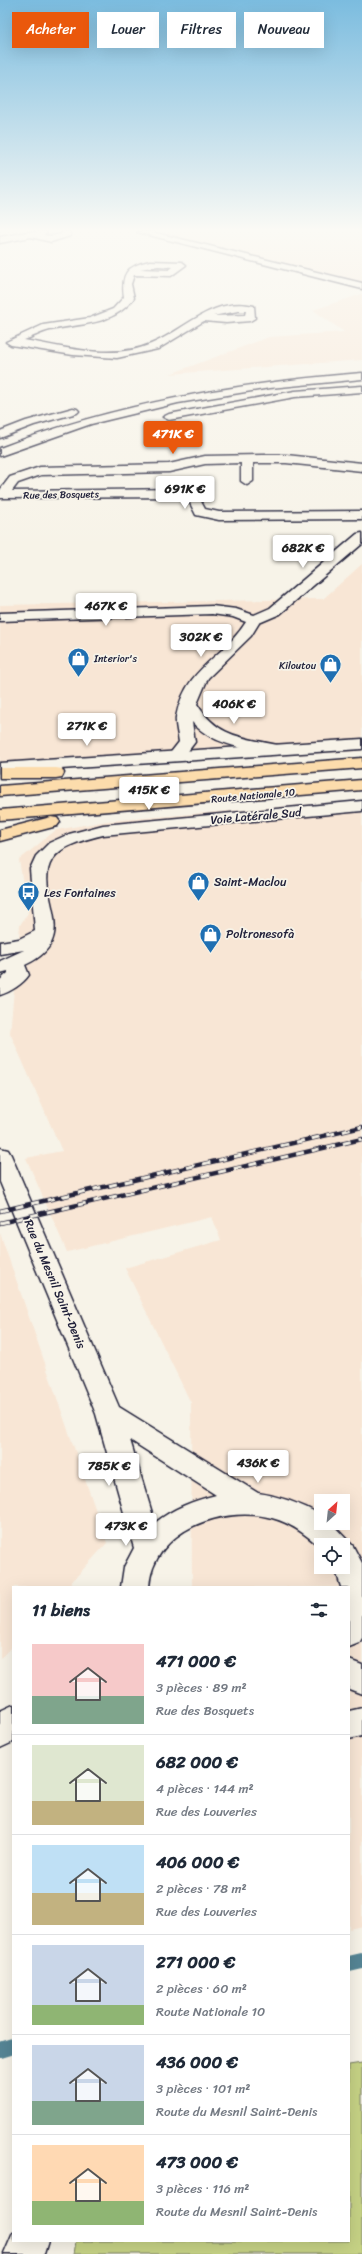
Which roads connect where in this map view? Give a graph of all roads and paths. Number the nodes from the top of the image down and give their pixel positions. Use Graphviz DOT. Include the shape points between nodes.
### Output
graph roads {
  1 [pos="22,337"];
  2 [pos="171,337"];
  3 [pos="13,341"];
  4 [pos="0,342"];
  5 [pos="362,366"];
  6 [pos="362,376"];
  7 [pos="362,389"];
  8 [pos="109,404"];
  9 [pos="86,408"];
  10 [pos="169,417"];
  11 [pos="0,435"];
  12 [pos="0,452"];
  13 [pos="247,460"];
  14 [pos="362,467"];
  15 [pos="247,481"];
  16 [pos="362,515"];
  17 [pos="362,537"];
  18 [pos="0,617"];
  19 [pos="254,620"];
  20 [pos="189,704"];
  21 [pos="362,744"];
  22 [pos="275,749"];
  23 [pos="176,756"];
  24 [pos="362,763"];
  25 [pos="0,768"];
  26 [pos="0,773"];
  27 [pos="165,778"];
  28 [pos="362,785"];
  29 [pos="0,791"];
  30 [pos="167,802"];
  31 [pos="362,806"];
  32 [pos="0,815"];
  33 [pos="0,836"];
  34 [pos="45,934"];
  35 [pos="0,948"];
  36 [pos="7,965"];
  37 [pos="0,989"];
  38 [pos="0,1154"];
  39 [pos="109,1414"];
  40 [pos="251,1502"];
  41 [pos="330,1538"];
  42 [pos="148,1548"];
  43 [pos="353,1571"];
  44 [pos="135,1586"];
  45 [pos="350,1630"];
  46 [pos="350,1674"];
  47 [pos="362,1681"];
  48 [pos="12,1720"];
  49 [pos="362,1722"];
  50 [pos="350,1725"];
  51 [pos="0,1734"];
  52 [pos="29,2242"];
  53 [pos="24,2254"];
  1 -- 3 [label="street"];
  2 -- 3 [label="street" via="154,348 118,355 73,352"];
  3 -- 4 [label="street"];
  5 -- 8 [label="street" via="216,382"];
  6 -- 12 [label="street" via="227,390 88,420"];
  7 -- 10 [label="street" via="295,394"];
  9 -- 11 [label="street" via="37,421"];
  13 -- 14 [label="street, Rue des Bosquets" via="286,459"];
  13 -- 15 [label="street"];
  13 -- 16 [label="street, Rue des Bosquets" via="205,460 169,468 40,472 14,480 3,495 186,493 194,499 200,512 219,516"];
  17 -- 19 [label="street" via="275,611"];
  18 -- 19 [label="street" via="212,610 236,613"];
  19 -- 20 [label="street" via="246,633 202,675 194,686"];
  20 -- 22 [label="street" via="202,722 219,734 245,744"];
  20 -- 23 [label="street" via="184,718 186,742"];
  21 -- 22 [label="street"];
  22 -- 23 [label="street"];
  23 -- 25 [label="street"];
  24 -- 27 [label="main road"];
  26 -- 27 [label="main road" via="114,771"];
  27 -- 29 [label="main road"];
  28 -- 30 [label="main road, Route Nationale 10"];
  30 -- 32 [label="main road, Route Nationale 10"];
  30 -- 33 [label="main road" via="132,814 68,819 27,827"];
  31 -- 34 [label="street, Voie Latérale Sud" via="103,830 78,835 59,845 46,856 39,868 39,883 46,919"];
  34 -- 35 [label="street" via="24,944"];
  34 -- 36 [label="street" via="32,954"];
  36 -- 37 [label="street" via="19,975"];
  38 -- 39 [label="street, Rue du Mesnil Saint-Denis"];
  39 -- 40 [label="street"];
  39 -- 42 [label="street, Rue du Mesnil Saint-Denis"];
  40 -- 41 [label="street" via="279,1508 305,1518"];
  40 -- 42 [label="street" via="220,1504 191,1512 167,1527"];
  42 -- 44 [label="street" via="135,1578"];
  43 -- 45 [label="street" via="356,1607"];
  46 -- 47 [label="street"];
  48 -- 51 [label="street"];
  49 -- 50 [label="street"];
  52 -- 53 [label="street"];
}
